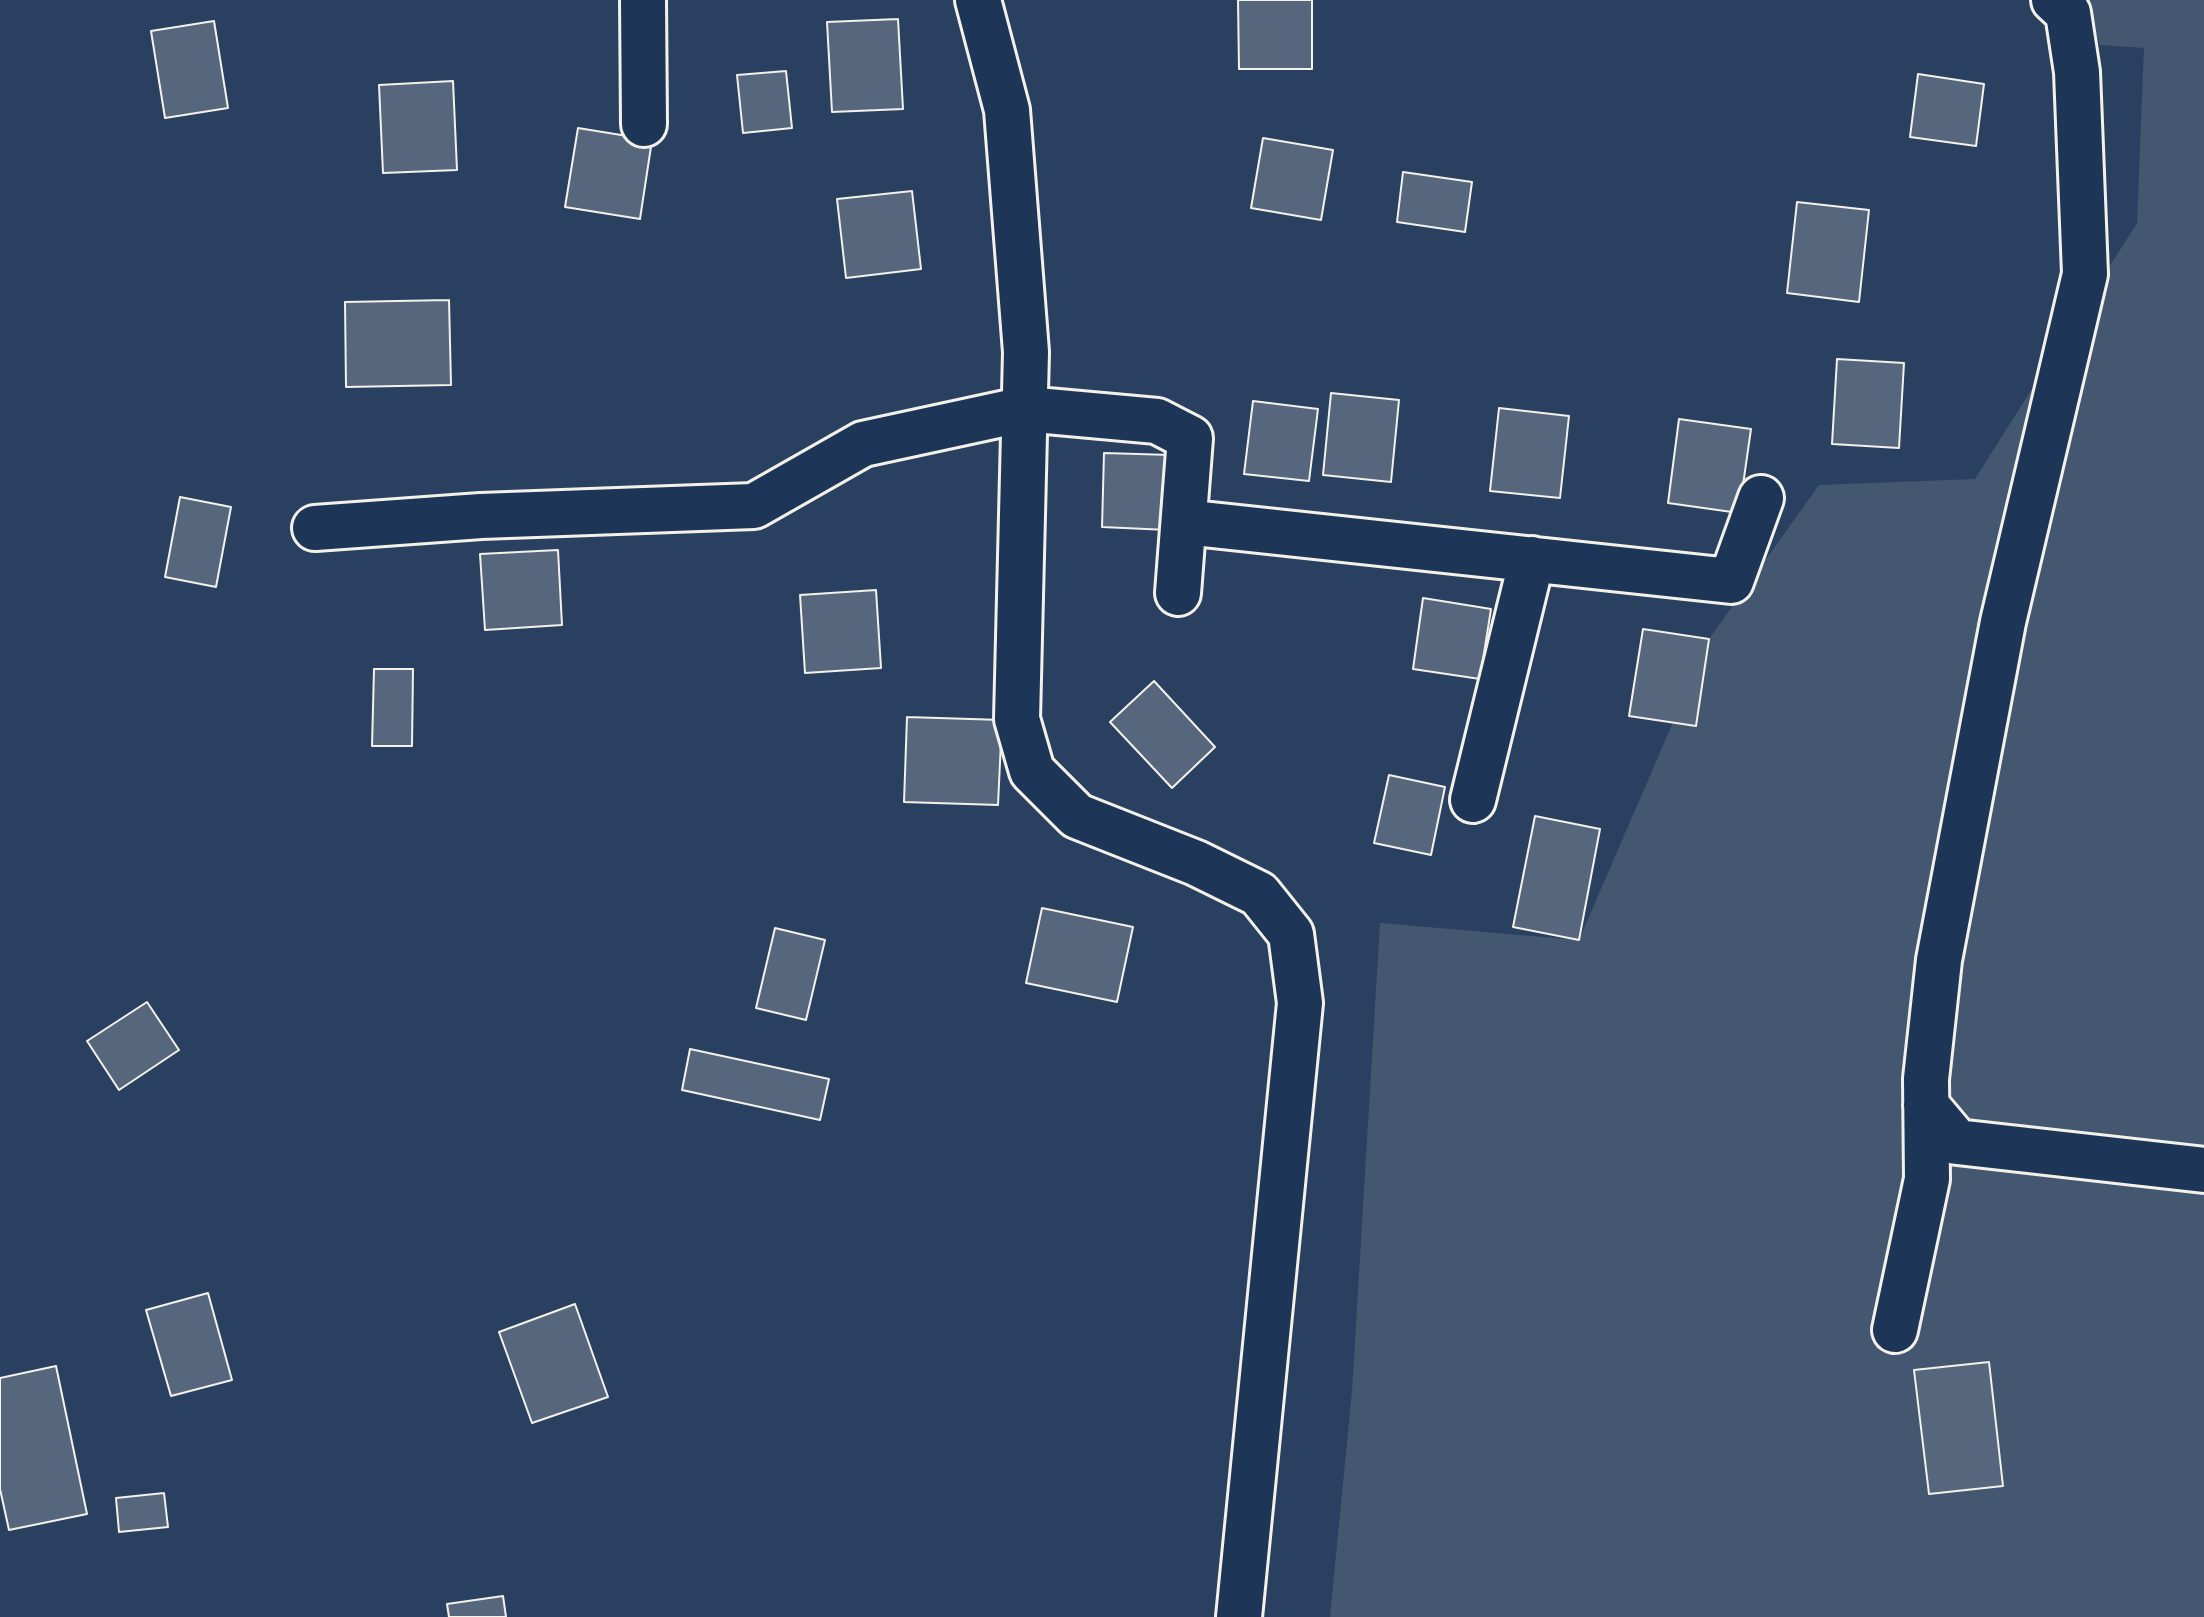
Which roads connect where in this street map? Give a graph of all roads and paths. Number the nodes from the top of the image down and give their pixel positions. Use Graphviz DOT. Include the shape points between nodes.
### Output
graph roads {
  1 [pos="643,0"];
  2 [pos="978,0"];
  3 [pos="2054,0"];
  4 [pos="644,124"];
  5 [pos="1025,409"];
  6 [pos="1761,498"];
  7 [pos="1184,522"];
  8 [pos="315,528"];
  9 [pos="1532,559"];
  10 [pos="1178,593"];
  11 [pos="1473,800"];
  12 [pos="1926,1105"];
  13 [pos="2204,1170"];
  14 [pos="1895,1330"];
  15 [pos="1239,1617"];
  1 -- 4 [label="street"];
  2 -- 5 [label="street" via="1007,110 1026,352"];
  3 -- 12 [label="street" via="2068,13 2077,72 2085,274 2003,622 1939,960"];
  5 -- 7 [label="street" via="1157,421 1190,438"];
  5 -- 8 [label="street" via="863,444 754,506"];
  5 -- 15 [label="street" via="1017,719 1032,771 1077,816 1259,894 1291,934 1300,1003"];
  6 -- 9 [label="street" via="1731,581"];
  7 -- 9 [label="street"];
  7 -- 10 [label="street"];
  9 -- 11 [label="street"];
  12 -- 13 [label="street" via="1957,1142"];
  12 -- 14 [label="street" via="1927,1179"];
}
